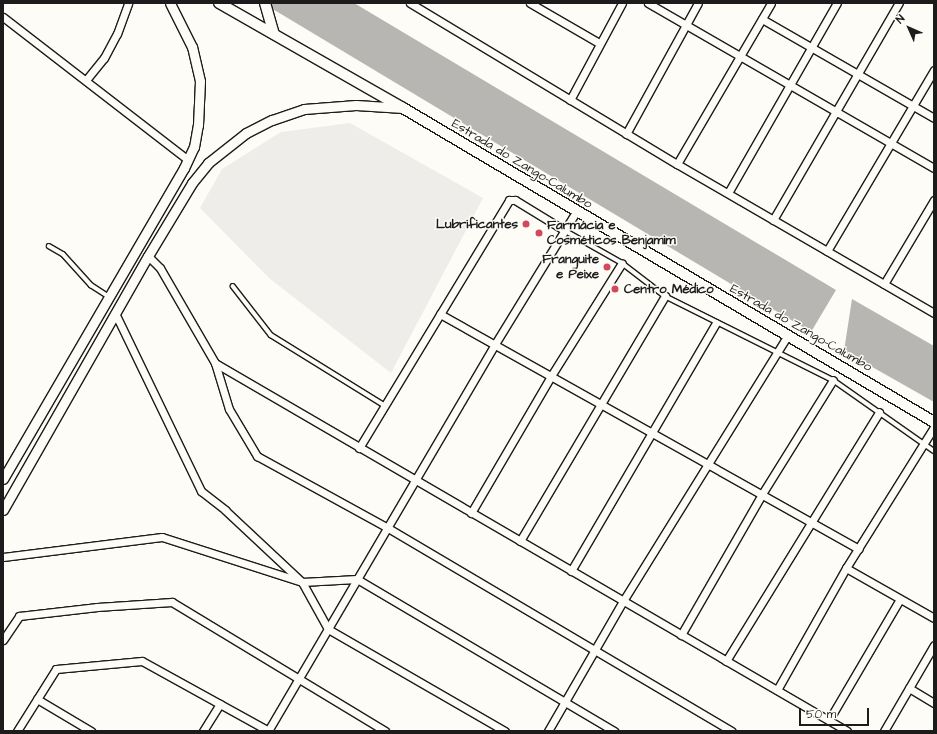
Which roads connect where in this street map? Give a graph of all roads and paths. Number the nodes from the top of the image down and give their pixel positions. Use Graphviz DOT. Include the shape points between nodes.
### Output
graph roads {
  1 [pos="128,3"];
  2 [pos="170,3"];
  3 [pos="219,3"];
  4 [pos="265,3"];
  5 [pos="410,3"];
  6 [pos="530,3"];
  7 [pos="622,3"];
  8 [pos="648,3"];
  9 [pos="698,3"];
  10 [pos="771,3"];
  11 [pos="837,3"];
  12 [pos="899,3"];
  13 [pos="3,17"];
  14 [pos="762,19"];
  15 [pos="686,25"];
  16 [pos="274,34"];
  17 [pos="599,43"];
  18 [pos="811,48"];
  19 [pos="740,56"];
  20 [pos="934,70"];
  21 [pos="858,74"];
  22 [pos="86,80"];
  23 [pos="790,84"];
  24 [pos="570,100"];
  25 [pos="913,106"];
  26 [pos="403,108"];
  27 [pos="836,111"];
  28 [pos="934,118"];
  29 [pos="626,134"];
  30 [pos="891,143"];
  31 [pos="188,160"];
  32 [pos="677,164"];
  33 [pos="934,168"];
  34 [pos="728,193"];
  35 [pos="934,200"];
  36 [pos="576,212"];
  37 [pos="774,220"];
  38 [pos="564,230"];
  39 [pos="49,246"];
  40 [pos="828,251"];
  41 [pos="148,256"];
  42 [pos="622,263"];
  43 [pos="884,284"];
  44 [pos="233,286"];
  45 [pos="665,296"];
  46 [pos="109,297"];
  47 [pos="934,312"];
  48 [pos="115,313"];
  49 [pos="440,314"];
  50 [pos="716,323"];
  51 [pos="788,335"];
  52 [pos="495,344"];
  53 [pos="779,352"];
  54 [pos="215,363"];
  55 [pos="551,376"];
  56 [pos="833,380"];
  57 [pos="601,404"];
  58 [pos="385,406"];
  59 [pos="879,412"];
  60 [pos="934,422"];
  61 [pos="934,427"];
  62 [pos="652,433"];
  63 [pos="922,444"];
  64 [pos="359,448"];
  65 [pos="934,451"];
  66 [pos="708,464"];
  67 [pos="3,479"];
  68 [pos="415,480"];
  69 [pos="762,494"];
  70 [pos="3,510"];
  71 [pos="471,513"];
  72 [pos="810,521"];
  73 [pos="388,528"];
  74 [pos="520,541"];
  75 [pos="858,549"];
  76 [pos="3,556"];
  77 [pos="846,568"];
  78 [pos="571,571"];
  79 [pos="357,579"];
  80 [pos="302,582"];
  81 [pos="900,599"];
  82 [pos="623,601"];
  83 [pos="934,618"];
  84 [pos="328,629"];
  85 [pos="681,635"];
  86 [pos="3,640"];
  87 [pos="934,645"];
  88 [pos="595,651"];
  89 [pos="726,661"];
  90 [pos="298,680"];
  91 [pos="909,688"];
  92 [pos="776,690"];
  93 [pos="37,699"];
  94 [pos="565,702"];
  95 [pos="934,703"];
  96 [pos="220,704"];
  97 [pos="829,720"];
  98 [pos="17,731"];
  99 [pos="90,731"];
  100 [pos="203,731"];
  101 [pos="268,731"];
  102 [pos="385,731"];
  103 [pos="505,731"];
  104 [pos="548,731"];
  105 [pos="614,731"];
  106 [pos="731,731"];
  107 [pos="848,731"];
  108 [pos="884,731"];
  1 -- 22 [label="street" via="117,34 104,58"];
  2 -- 31 [label="street" via="192,47 200,81 198,124"];
  3 -- 16 [label="main road, Estrada do Zango-Calumbo"];
  4 -- 16 [label="main road"];
  5 -- 24 [label="street"];
  6 -- 17 [label="street"];
  7 -- 17 [label="street"];
  8 -- 15 [label="street"];
  9 -- 15 [label="street"];
  10 -- 14 [label="street"];
  11 -- 18 [label="street"];
  12 -- 21 [label="street"];
  13 -- 22 [label="street"];
  14 -- 18 [label="street"];
  14 -- 19 [label="street"];
  15 -- 19 [label="street"];
  15 -- 29 [label="street"];
  16 -- 26 [label="main road, Estrada do Zango-Calumbo"];
  17 -- 24 [label="street"];
  18 -- 21 [label="street"];
  18 -- 23 [label="street"];
  19 -- 23 [label="street"];
  19 -- 32 [label="street"];
  20 -- 25 [label="street"];
  21 -- 25 [label="street"];
  21 -- 27 [label="street"];
  22 -- 31 [label="street"];
  23 -- 27 [label="street"];
  23 -- 34 [label="street"];
  24 -- 29 [label="street"];
  25 -- 28 [label="street"];
  25 -- 30 [label="street"];
  26 -- 36 [label="main road, Estrada do Zango-Calumbo"];
  26 -- 41 [label="street" via="356,105 304,109 272,120 246,133 208,163 192,183"];
  27 -- 30 [label="street"];
  27 -- 37 [label="street"];
  29 -- 32 [label="street"];
  30 -- 33 [label="street"];
  30 -- 40 [label="street"];
  31 -- 46 [label="street"];
  32 -- 34 [label="street"];
  34 -- 37 [label="street"];
  35 -- 43 [label="street"];
  36 -- 38 [label="street"];
  36 -- 51 [label="main road, Estrada do Zango-Calumbo"];
  37 -- 40 [label="street"];
  38 -- 42 [label="lane"];
  38 -- 49 [label="street" via="515,200 509,200"];
  38 -- 52 [label="street"];
  39 -- 46 [label="lane" via="63,254 91,284"];
  40 -- 43 [label="street"];
  41 -- 48 [label="street"];
  41 -- 54 [label="street" via="160,268"];
  42 -- 45 [label="lane"];
  42 -- 55 [label="street"];
  43 -- 47 [label="street"];
  44 -- 58 [label="lane" via="271,335"];
  45 -- 50 [label="lane"];
  45 -- 57 [label="street"];
  46 -- 67 [label="street"];
  48 -- 70 [label="street"];
  48 -- 80 [label="street" via="201,491"];
  49 -- 52 [label="street"];
  49 -- 58 [label="street"];
  50 -- 53 [label="lane" via="738,330"];
  50 -- 62 [label="street"];
  51 -- 53 [label="street"];
  51 -- 60 [label="main road, Estrada do Zango-Calumbo"];
  52 -- 55 [label="street"];
  52 -- 68 [label="street"];
  53 -- 56 [label="lane"];
  53 -- 66 [label="street"];
  54 -- 64 [label="street"];
  54 -- 73 [label="street" via="229,409 253,452"];
  55 -- 57 [label="street"];
  55 -- 71 [label="street"];
  56 -- 59 [label="lane"];
  56 -- 69 [label="street"];
  57 -- 62 [label="street"];
  57 -- 74 [label="street"];
  58 -- 64 [label="street"];
  59 -- 63 [label="lane"];
  59 -- 72 [label="street"];
  61 -- 63 [label="street"];
  62 -- 66 [label="street"];
  62 -- 78 [label="street"];
  63 -- 65 [label="lane"];
  63 -- 75 [label="street"];
  64 -- 68 [label="street"];
  66 -- 69 [label="street"];
  66 -- 82 [label="street"];
  68 -- 71 [label="street"];
  68 -- 73 [label="street"];
  69 -- 72 [label="street"];
  69 -- 85 [label="street"];
  71 -- 74 [label="street"];
  72 -- 75 [label="street"];
  72 -- 89 [label="street"];
  73 -- 79 [label="street"];
  73 -- 88 [label="street"];
  74 -- 78 [label="street"];
  75 -- 77 [label="street"];
  76 -- 80 [label="street" via="162,537"];
  77 -- 81 [label="street"];
  77 -- 92 [label="street"];
  78 -- 82 [label="street"];
  79 -- 80 [label="street"];
  79 -- 84 [label="street"];
  79 -- 94 [label="street"];
  80 -- 84 [label="street"];
  81 -- 83 [label="street"];
  81 -- 97 [label="street"];
  82 -- 85 [label="street"];
  82 -- 88 [label="street"];
  84 -- 90 [label="street"];
  84 -- 103 [label="street"];
  85 -- 89 [label="street"];
  86 -- 90 [label="street" via="19,616 168,602"];
  87 -- 91 [label="street"];
  88 -- 94 [label="street"];
  88 -- 106 [label="street"];
  89 -- 92 [label="street"];
  90 -- 101 [label="street"];
  90 -- 102 [label="street"];
  91 -- 95 [label="street"];
  91 -- 108 [label="street"];
  92 -- 97 [label="street"];
  93 -- 96 [label="street" via="56,669 142,661"];
  93 -- 98 [label="street"];
  93 -- 99 [label="street"];
  94 -- 104 [label="street"];
  94 -- 105 [label="street"];
  96 -- 100 [label="street"];
  96 -- 101 [label="street"];
  97 -- 107 [label="street"];
}
